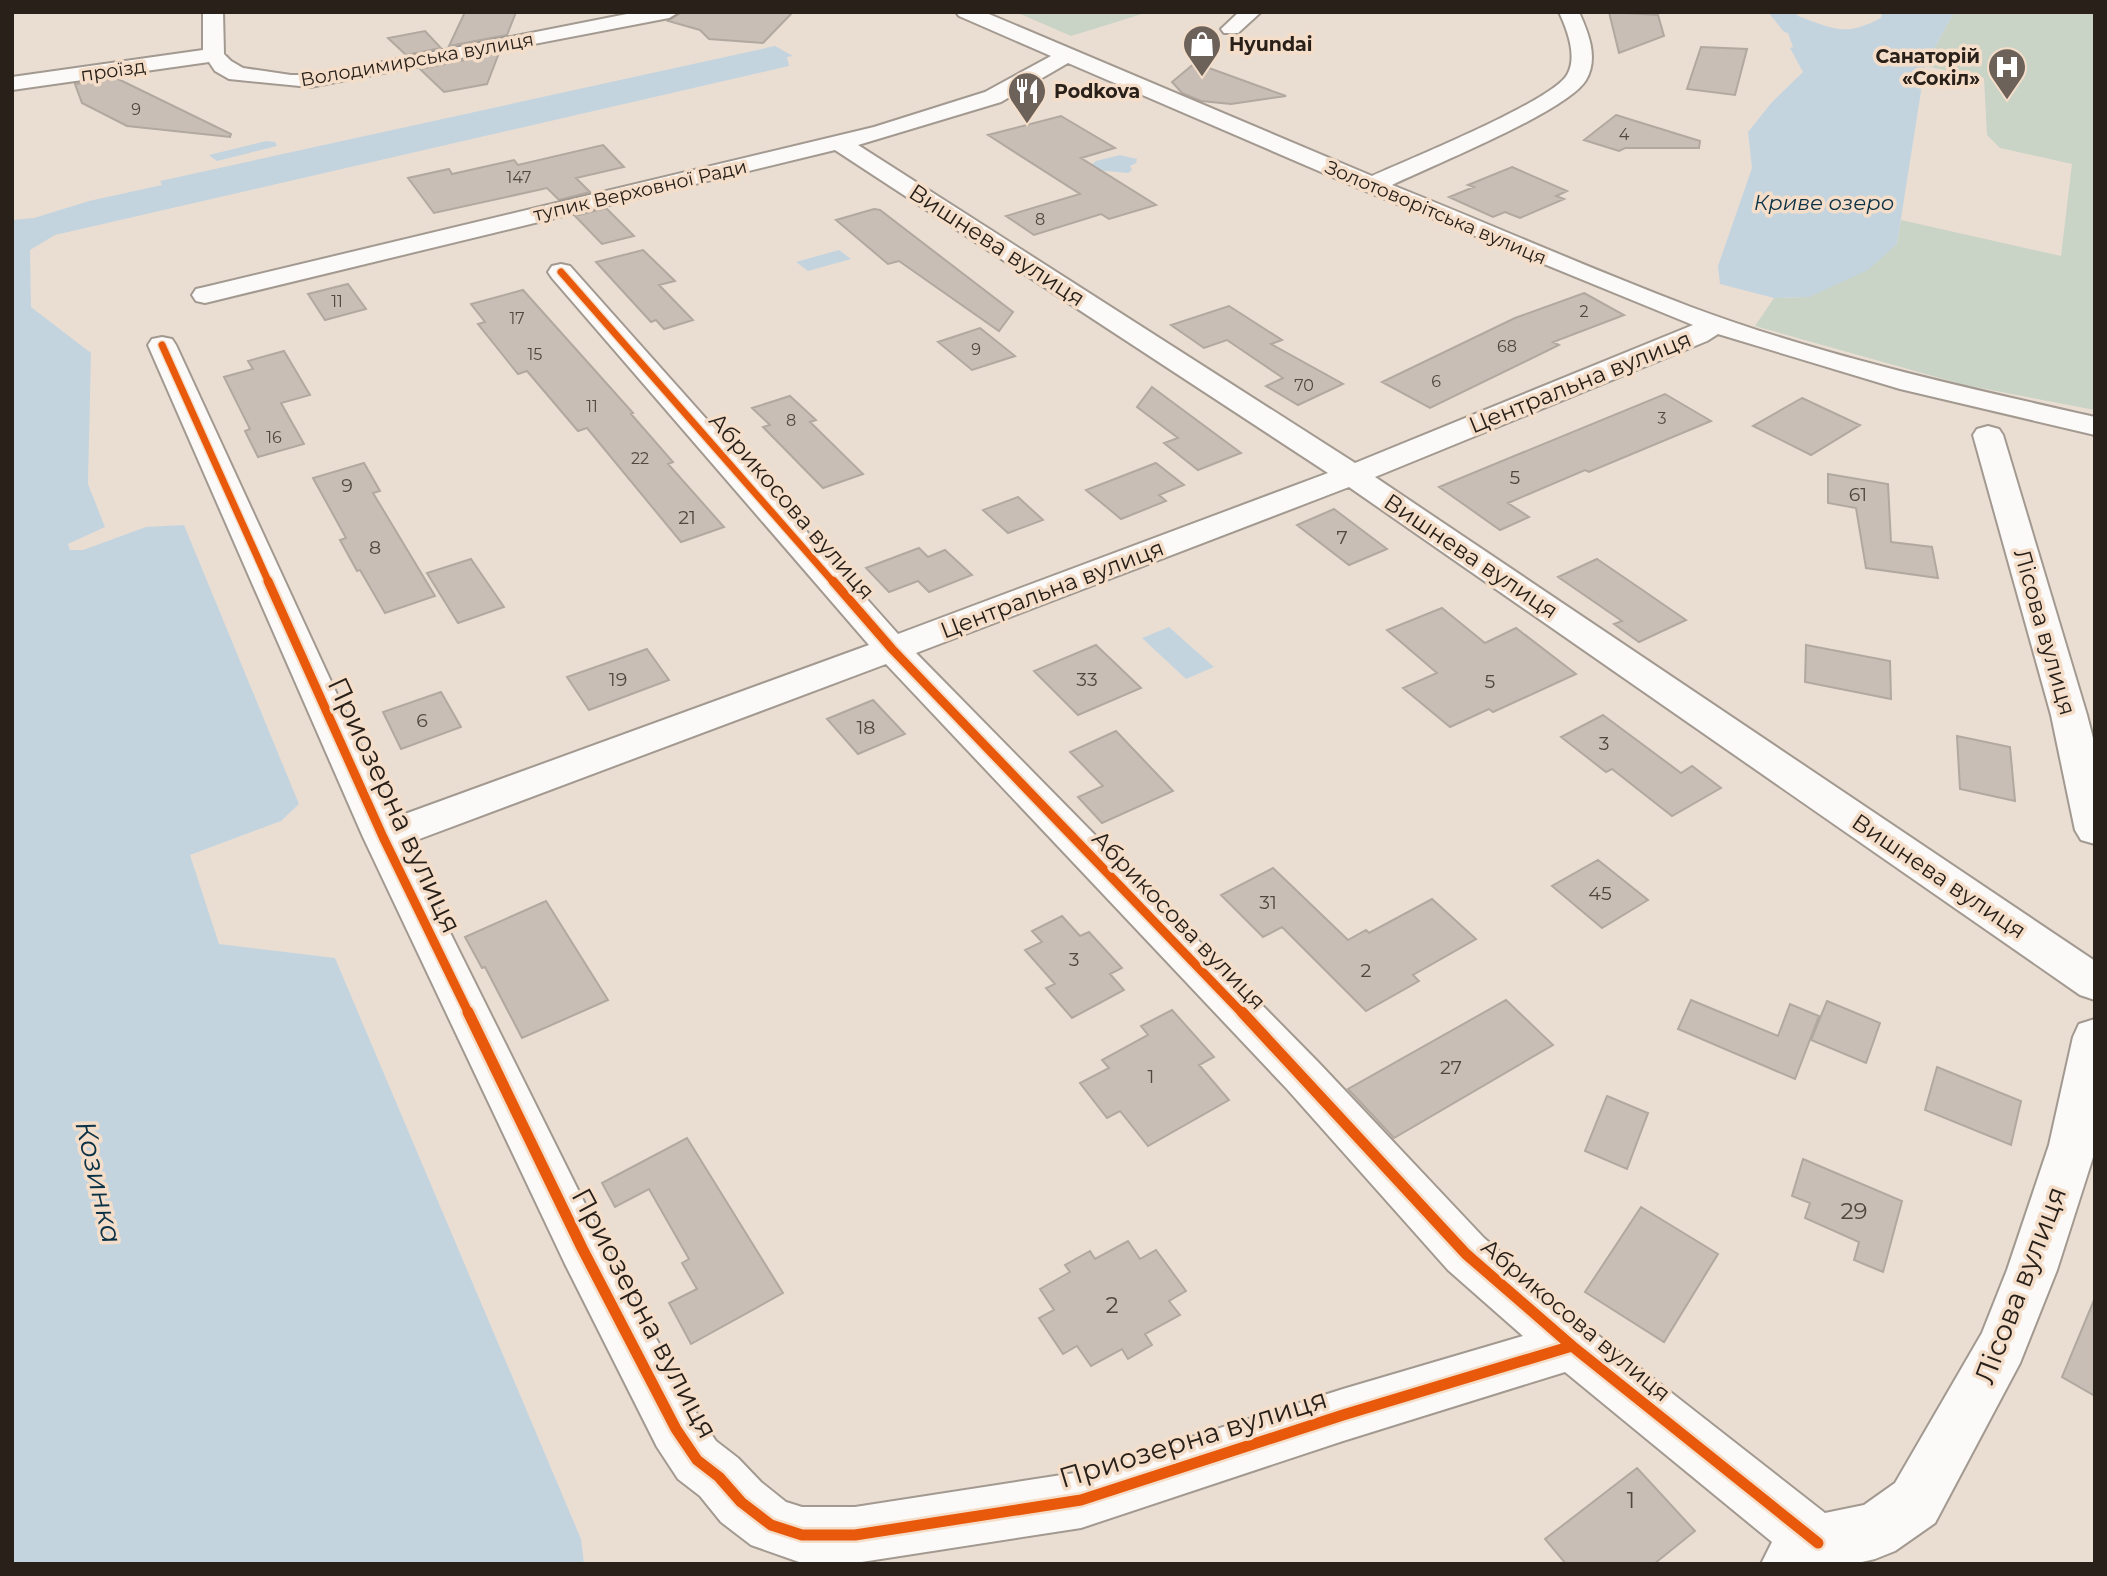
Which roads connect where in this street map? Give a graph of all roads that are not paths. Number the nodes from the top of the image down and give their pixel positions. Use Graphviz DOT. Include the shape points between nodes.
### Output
graph roads {
  1 [pos="213,12"];
  2 [pos="669,12"];
  3 [pos="1251,12"];
  4 [pos="1569,12"];
  5 [pos="964,14"];
  6 [pos="1231,29"];
  7 [pos="214,55"];
  8 [pos="1066,56"];
  9 [pos="12,84"];
  10 [pos="838,142"];
  11 [pos="1371,185"];
  12 [pos="561,272"];
  13 [pos="205,295"];
  14 [pos="1714,324"];
  15 [pos="162,345"];
  16 [pos="2095,426"];
  17 [pos="1988,435"];
  18 [pos="1352,475"];
  19 [pos="892,649"];
  20 [pos="2095,830"];
  21 [pos="383,837"];
  22 [pos="2095,983"];
  23 [pos="2095,1037"];
  24 [pos="1572,1346"];
  25 [pos="1803,1553"];
  1 -- 7 [label="street"];
  2 -- 7 [label="street, Володимирська вулиця" via="310,80 237,74"];
  3 -- 6 [label="street"];
  4 -- 11 [label="street" via="1581,51 1575,81 1543,103"];
  5 -- 8 [label="street, Золотоворітська вулиця"];
  7 -- 9 [label="street, проїзд"];
  8 -- 10 [label="street, тупик Верховної Ради" via="976,104"];
  8 -- 11 [label="street, Золотоворітська вулиця"];
  10 -- 13 [label="street, тупик Верховної Ради"];
  10 -- 18 [label="street, Вишнева вулиця"];
  11 -- 14 [label="street, Золотоворітська вулиця"];
  12 -- 19 [label="street, Абрикосова вулиця"];
  14 -- 16 [label="street, Золотоворітська вулиця" via="1910,383"];
  14 -- 18 [label="street, Центральна вулиця" via="1697,335"];
  15 -- 21 [label="street, Приозерна вулиця"];
  17 -- 20 [label="street, Лісова вулиця" via="2065,703"];
  18 -- 19 [label="street, Центральна вулиця"];
  18 -- 22 [label="street, Вишнева вулиця"];
  19 -- 21 [label="street, Центральна вулиця"];
  19 -- 24 [label="street, Абрикосова вулиця" via="1293,1066 1466,1254"];
  21 -- 24 [label="street, Приозерна вулиця" via="582,1248 676,1429 697,1460 771,1525 802,1535 855,1535 1081,1500"];
  23 -- 25 [label="street, Лісова вулиця" via="2073,1145 2032,1270 1979,1392 1915,1503 1875,1531"];
  24 -- 25 [label="street, Абрикосова вулиця"];
}
